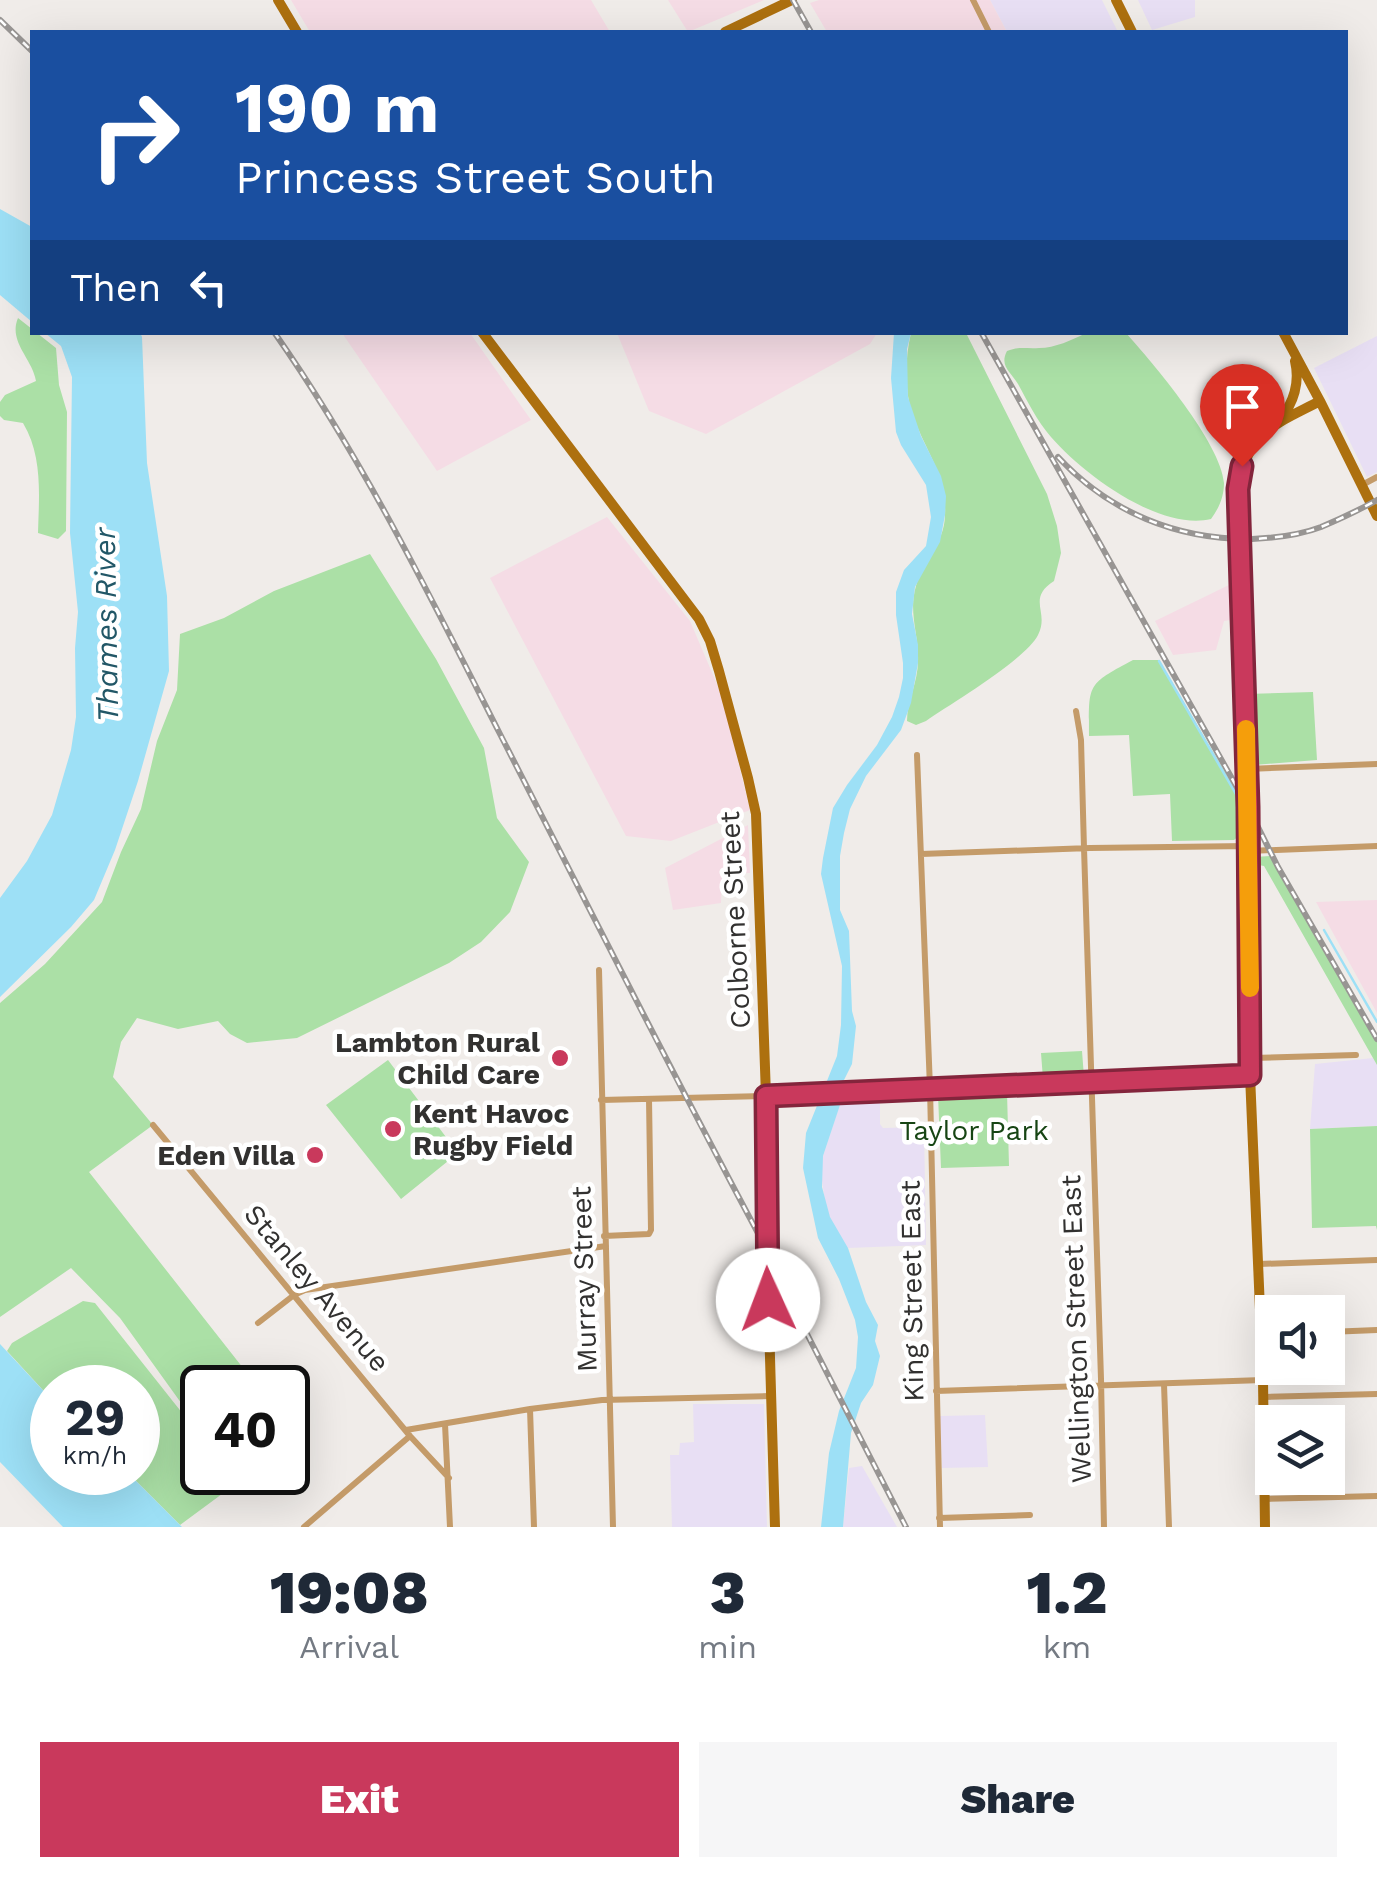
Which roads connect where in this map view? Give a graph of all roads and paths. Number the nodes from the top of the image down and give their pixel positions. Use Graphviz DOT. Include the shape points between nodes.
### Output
graph roads {
  1 [pos="278,0"];
  2 [pos="792,0"];
  3 [pos="973,0"];
  4 [pos="1118,0"];
  5 [pos="296,30"];
  6 [pos="729,30"];
  7 [pos="988,30"];
  8 [pos="1131,30"];
  9 [pos="484,335"];
  10 [pos="1284,335"];
  11 [pos="1285,335"];
  12 [pos="1320,401"];
  13 [pos="1272,427"];
  14 [pos="1377,477"];
  15 [pos="1362,485"];
  16 [pos="1377,516"];
  17 [pos="1076,711"];
  18 [pos="917,755"];
  19 [pos="1377,764"];
  20 [pos="1247,769"];
  21 [pos="1377,846"];
  22 [pos="1084,848"];
  23 [pos="1247,848"];
  24 [pos="921,854"];
  25 [pos="599,970"];
  26 [pos="1356,1055"];
  27 [pos="1251,1058"];
  28 [pos="1250,1075"];
  29 [pos="1091,1082"];
  30 [pos="930,1088"];
  31 [pos="766,1096"];
  32 [pos="649,1098"];
  33 [pos="601,1100"];
  34 [pos="153,1125"];
  35 [pos="604,1236"];
  36 [pos="606,1246"];
  37 [pos="1377,1260"];
  38 [pos="1259,1264"];
  39 [pos="294,1294"];
  40 [pos="1262,1295"];
  41 [pos="258,1323"];
  42 [pos="1377,1330"];
  43 [pos="1345,1331"];
  44 [pos="1255,1380"];
  45 [pos="1164,1384"];
  46 [pos="1263,1385"];
  47 [pos="1102,1386"];
  48 [pos="936,1390"];
  49 [pos="1377,1394"];
  50 [pos="770,1396"];
  51 [pos="1264,1397"];
  52 [pos="611,1400"];
  53 [pos="530,1409"];
  54 [pos="445,1424"];
  55 [pos="408,1433"];
  56 [pos="448,1478"];
  57 [pos="1377,1496"];
  58 [pos="1264,1499"];
  59 [pos="1030,1515"];
  60 [pos="940,1518"];
  61 [pos="304,1527"];
  62 [pos="450,1527"];
  63 [pos="534,1527"];
  64 [pos="614,1527"];
  65 [pos="775,1527"];
  66 [pos="940,1527"];
  67 [pos="1104,1527"];
  68 [pos="1168,1527"];
  69 [pos="1265,1527"];
  1 -- 5 [label="street"];
  2 -- 6 [label="street"];
  3 -- 7 [label="street"];
  4 -- 8 [label="street"];
  9 -- 31 [label="street, Colborne Street" via="710,641 756,814"];
  10 -- 13 [label="street" via="1296,385 1291,404"];
  11 -- 12 [label="street"];
  12 -- 13 [label="street"];
  12 -- 15 [label="street"];
  13 -- 20 [label="street" via="1250,449 1238,489"];
  14 -- 15 [label="street"];
  15 -- 16 [label="street"];
  17 -- 22 [label="street, Wellington Street East"];
  18 -- 24 [label="street, King Street East"];
  19 -- 20 [label="street"];
  20 -- 23 [label="street"];
  21 -- 23 [label="street"];
  22 -- 23 [label="street"];
  22 -- 24 [label="street"];
  22 -- 29 [label="street, Wellington Street East"];
  23 -- 27 [label="street"];
  24 -- 30 [label="street, King Street East"];
  25 -- 33 [label="street, Murray Street"];
  26 -- 27 [label="street"];
  27 -- 28 [label="street"];
  28 -- 29 [label="street"];
  28 -- 38 [label="street"];
  29 -- 30 [label="street"];
  29 -- 47 [label="street, Wellington Street East"];
  30 -- 31 [label="street"];
  30 -- 48 [label="street, King Street East"];
  31 -- 32 [label="street"];
  31 -- 50 [label="street, Colborne Street"];
  32 -- 33 [label="street"];
  32 -- 35 [label="street" via="652,1230"];
  33 -- 35 [label="street, Murray Street"];
  34 -- 39 [label="street, Stanley Avenue"];
  35 -- 36 [label="street, Murray Street"];
  36 -- 39 [label="street"];
  36 -- 52 [label="street, Murray Street"];
  37 -- 38 [label="street"];
  38 -- 40 [label="street"];
  39 -- 41 [label="street"];
  39 -- 55 [label="street, Stanley Avenue"];
  42 -- 43 [label="street"];
  44 -- 45 [label="street"];
  45 -- 47 [label="street"];
  45 -- 68 [label="street"];
  46 -- 51 [label="street"];
  47 -- 48 [label="street"];
  47 -- 67 [label="street, Wellington Street East"];
  48 -- 60 [label="street, King Street East"];
  49 -- 51 [label="street"];
  50 -- 52 [label="street"];
  50 -- 65 [label="street, Colborne Street"];
  51 -- 58 [label="street"];
  52 -- 53 [label="street"];
  52 -- 64 [label="street, Murray Street"];
  53 -- 54 [label="street"];
  53 -- 63 [label="street"];
  54 -- 55 [label="street"];
  54 -- 56 [label="street"];
  55 -- 56 [label="street, Stanley Avenue"];
  55 -- 61 [label="street"];
  56 -- 62 [label="street"];
  57 -- 58 [label="street"];
  58 -- 69 [label="street"];
  59 -- 60 [label="street"];
  60 -- 66 [label="street, King Street East"];
}
